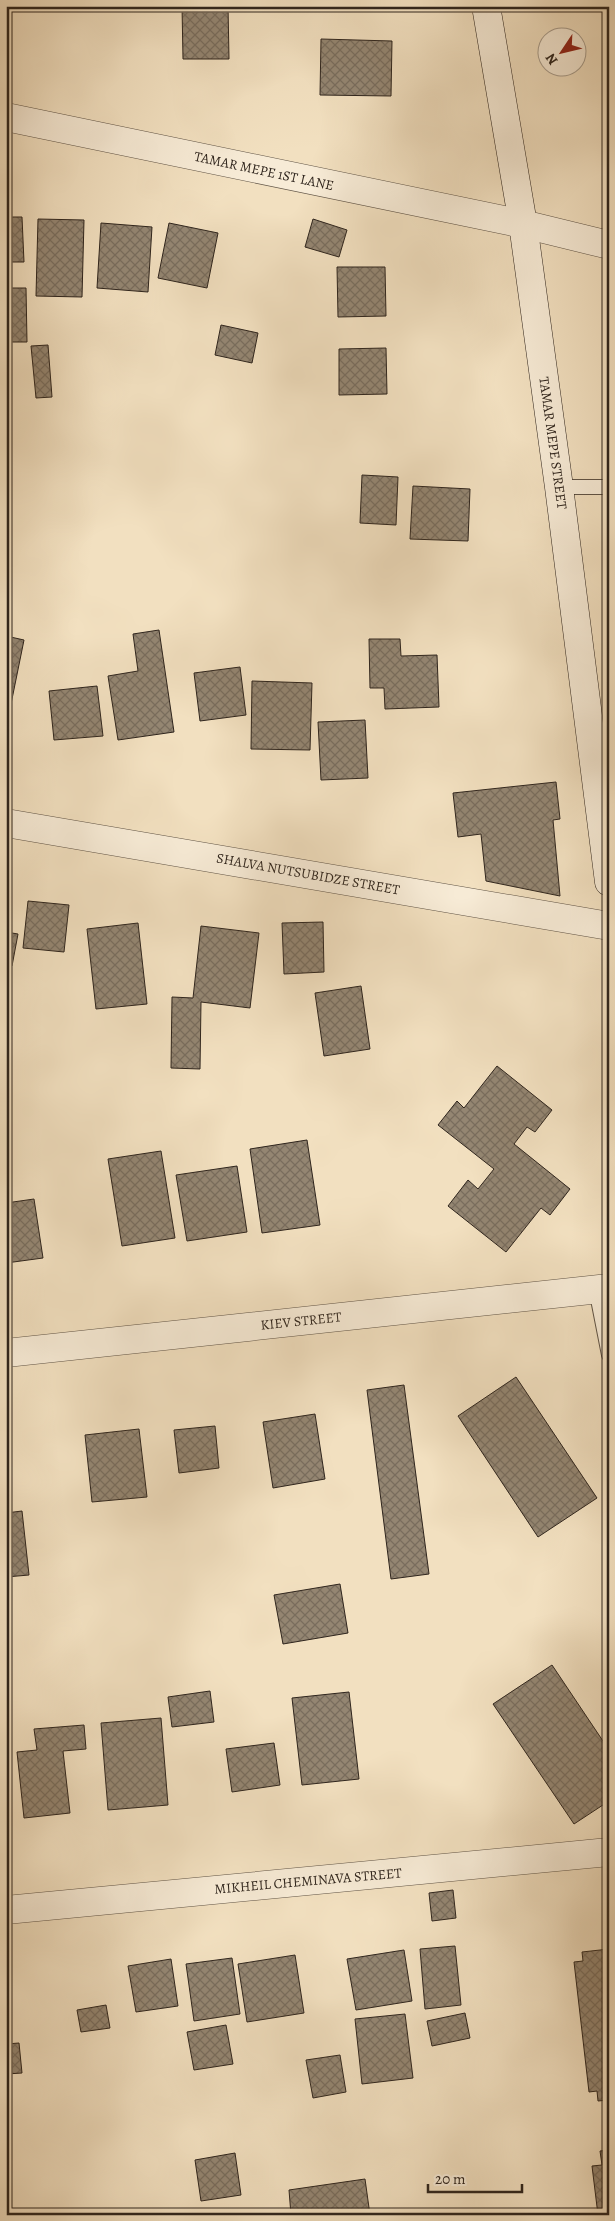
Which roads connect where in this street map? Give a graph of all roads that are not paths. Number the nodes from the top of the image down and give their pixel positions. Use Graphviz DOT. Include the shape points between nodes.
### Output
graph roads {
  1 [pos="486,6"];
  2 [pos="6,116"];
  3 [pos="523,224"];
  4 [pos="609,246"];
  5 [pos="559,487"];
  6 [pos="609,487"];
  7 [pos="6,823"];
  8 [pos="609,882"];
  9 [pos="609,926"];
  10 [pos="602,1288"];
  11 [pos="6,1353"];
  12 [pos="609,1355"];
  13 [pos="609,1852"];
  14 [pos="6,1910"];
  1 -- 3 [label="street, TAMAR MEPE STREET"];
  2 -- 3 [label="street, TAMAR MEPE 1ST LANE"];
  3 -- 4 [label="street, TAMAR MEPE 1ST LANE"];
  3 -- 5 [label="street, TAMAR MEPE STREET"];
  5 -- 6 [label="lane"];
  5 -- 8 [label="street, TAMAR MEPE STREET"];
  7 -- 9 [label="street, SHALVA NUTSUBIDZE STREET"];
  10 -- 11 [label="street, KIEV STREET"];
  10 -- 12 [label="lane"];
  13 -- 14 [label="street, MIKHEIL CHEMINAVA STREET"];
}
